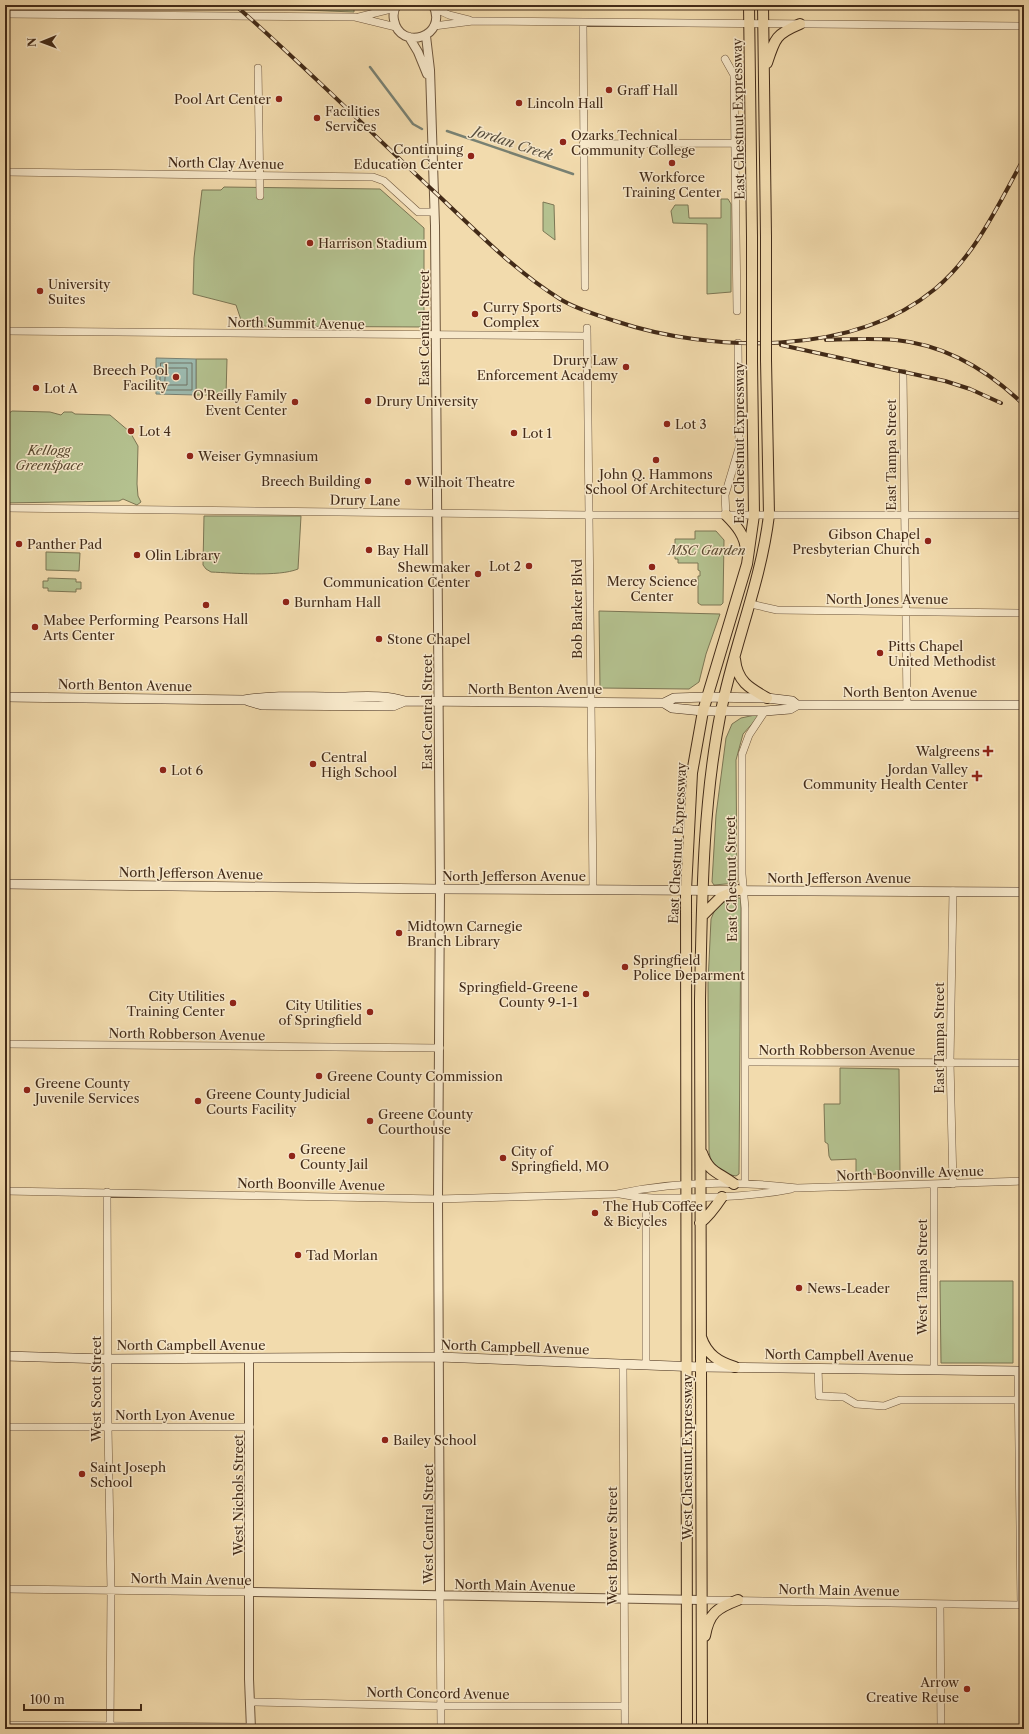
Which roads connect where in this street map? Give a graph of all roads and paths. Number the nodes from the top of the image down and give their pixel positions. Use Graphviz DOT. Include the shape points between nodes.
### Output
graph roads {
  1 [pos="749,5"];
  2 [pos="763,5"];
  3 [pos="396,6"];
  4 [pos="434,7"];
  5 [pos="5,14"];
  6 [pos="355,18"];
  7 [pos="474,21"];
  8 [pos="583,23"];
  9 [pos="750,24"];
  10 [pos="764,24"];
  11 [pos="800,24"];
  12 [pos="434,26"];
  13 [pos="1024,26"];
  14 [pos="396,27"];
  15 [pos="426,36"];
  16 [pos="409,37"];
  17 [pos="725,59"];
  18 [pos="258,68"];
  19 [pos="764,70"];
  20 [pos="430,80"];
  21 [pos="735,143"];
  22 [pos="583,144"];
  23 [pos="5,172"];
  24 [pos="260,176"];
  25 [pos="260,196"];
  26 [pos="434,212"];
  27 [pos="585,287"];
  28 [pos="737,311"];
  29 [pos="5,331"];
  30 [pos="587,332"];
  31 [pos="436,336"];
  32 [pos="738,343"];
  33 [pos="903,373"];
  34 [pos="5,508"];
  35 [pos="437,512"];
  36 [pos="589,514"];
  37 [pos="726,515"];
  38 [pos="754,515"];
  39 [pos="769,515"];
  40 [pos="1024,515"];
  41 [pos="904,516"];
  42 [pos="747,564"];
  43 [pos="751,604"];
  44 [pos="904,610"];
  45 [pos="1024,613"];
  46 [pos="734,655"];
  47 [pos="5,697"];
  48 [pos="707,697"];
  49 [pos="724,697"];
  50 [pos="767,698"];
  51 [pos="439,702"];
  52 [pos="590,702"];
  53 [pos="664,703"];
  54 [pos="797,705"];
  55 [pos="906,705"];
  56 [pos="1024,705"];
  57 [pos="703,711"];
  58 [pos="765,711"];
  59 [pos="721,712"];
  60 [pos="5,884"];
  61 [pos="440,889"];
  62 [pos="593,889"];
  63 [pos="686,890"];
  64 [pos="703,890"];
  65 [pos="741,890"];
  66 [pos="952,891"];
  67 [pos="1024,892"];
  68 [pos="702,916"];
  69 [pos="5,1044"];
  70 [pos="440,1048"];
  71 [pos="745,1062"];
  72 [pos="950,1062"];
  73 [pos="1024,1063"];
  74 [pos="700,1147"];
  75 [pos="1024,1181"];
  76 [pos="734,1184"];
  77 [pos="746,1184"];
  78 [pos="953,1184"];
  79 [pos="686,1185"];
  80 [pos="700,1185"];
  81 [pos="934,1185"];
  82 [pos="797,1188"];
  83 [pos="5,1191"];
  84 [pos="107,1192"];
  85 [pos="617,1194"];
  86 [pos="722,1197"];
  87 [pos="646,1198"];
  88 [pos="686,1198"];
  89 [pos="700,1198"];
  90 [pos="438,1199"];
  91 [pos="700,1223"];
  92 [pos="700,1333"];
  93 [pos="5,1356"];
  94 [pos="439,1357"];
  95 [pos="107,1358"];
  96 [pos="249,1358"];
  97 [pos="623,1364"];
  98 [pos="646,1364"];
  99 [pos="686,1366"];
  100 [pos="700,1367"];
  101 [pos="735,1367"];
  102 [pos="818,1368"];
  103 [pos="934,1370"];
  104 [pos="1021,1371"];
  105 [pos="1019,1400"];
  106 [pos="5,1427"];
  107 [pos="108,1427"];
  108 [pos="250,1427"];
  109 [pos="5,1589"];
  110 [pos="111,1590"];
  111 [pos="250,1592"];
  112 [pos="440,1596"];
  113 [pos="624,1599"];
  114 [pos="687,1600"];
  115 [pos="701,1600"];
  116 [pos="738,1600"];
  117 [pos="940,1604"];
  118 [pos="1023,1605"];
  119 [pos="701,1656"];
  120 [pos="250,1702"];
  121 [pos="441,1706"];
  122 [pos="625,1706"];
  123 [pos="5,1725"];
  124 [pos="110,1727"];
  125 [pos="251,1728"];
  126 [pos="441,1729"];
  127 [pos="625,1729"];
  128 [pos="687,1729"];
  129 [pos="702,1729"];
  130 [pos="941,1729"];
  1 -- 9 [label="main road, East Chestnut Expressway"];
  2 -- 10 [label="main road, East Chestnut Expressway"];
  3 -- 6 [label="street"];
  3 -- 14 [label="street" via="393,18"];
  4 -- 7 [label="street" via="449,15"];
  4 -- 12 [label="street"];
  5 -- 6 [label="street"];
  6 -- 14 [label="street"];
  7 -- 8 [label="street"];
  7 -- 12 [label="street"];
  8 -- 9 [label="street"];
  8 -- 22 [label="street"];
  9 -- 10 [label="street"];
  9 -- 38 [label="main road, East Chestnut Expressway, bridge"];
  10 -- 11 [label="street"];
  10 -- 19 [label="main road, East Chestnut Expressway"];
  11 -- 13 [label="street"];
  11 -- 19 [label="main road" via="784,31 774,41"];
  12 -- 15 [label="street"];
  14 -- 16 [label="street"];
  15 -- 16 [label="street"];
  15 -- 20 [label="street, East Central Street"];
  16 -- 20 [label="street, East Central Street"];
  17 -- 21 [label="street" via="734,75"];
  18 -- 24 [label="street"];
  19 -- 39 [label="main road, East Chestnut Expressway, bridge"];
  20 -- 26 [label="street, East Central Street"];
  21 -- 22 [label="street"];
  21 -- 28 [label="street"];
  22 -- 27 [label="street"];
  23 -- 24 [label="street, North Clay Avenue"];
  24 -- 25 [label="street"];
  24 -- 26 [label="street, North Clay Avenue" via="373,177 384,181 418,212"];
  26 -- 31 [label="street, East Central Street"];
  29 -- 31 [label="street, North Summit Avenue"];
  30 -- 31 [label="street, North Summit Avenue"];
  30 -- 36 [label="street, Bob Barker Blvd"];
  31 -- 35 [label="street, East Central Street"];
  32 -- 37 [label="street" via="739,448 725,495"];
  33 -- 41 [label="street, East Tampa Street"];
  34 -- 35 [label="street, Drury Lane"];
  35 -- 36 [label="street, Drury Lane"];
  35 -- 51 [label="street, East Central Street"];
  36 -- 37 [label="street, Drury Lane"];
  36 -- 52 [label="street, Bob Barker Blvd"];
  37 -- 38 [label="street, Drury Lane"];
  37 -- 42 [label="main road" via="738,527 746,545"];
  38 -- 39 [label="street, Drury Lane"];
  38 -- 42 [label="main road, East Chestnut Expressway"];
  39 -- 41 [label="street, Drury Lane"];
  39 -- 43 [label="main road, East Chestnut Expressway" via="767,536"];
  40 -- 41 [label="street, Drury Lane"];
  41 -- 44 [label="street, East Tampa Street"];
  42 -- 48 [label="main road, East Chestnut Expressway"];
  43 -- 44 [label="street, North Jones Avenue" via="777,610"];
  43 -- 46 [label="main road, East Chestnut Expressway"];
  44 -- 45 [label="street, North Jones Avenue"];
  44 -- 55 [label="street, East Tampa Street"];
  46 -- 49 [label="main road, East Chestnut Expressway"];
  46 -- 50 [label="main road" via="736,668 743,683"];
  47 -- 51 [label="main road, North Benton Avenue" via="244,700 263,697 394,697 405,701"];
  48 -- 49 [label="main road, North Benton Avenue"];
  48 -- 53 [label="main road, North Benton Avenue" via="674,698"];
  48 -- 57 [label="main road, East Chestnut Expressway"];
  49 -- 50 [label="main road, North Benton Avenue"];
  49 -- 59 [label="main road, East Chestnut Expressway"];
  50 -- 54 [label="main road, North Benton Avenue" via="792,701"];
  51 -- 52 [label="main road, North Benton Avenue"];
  51 -- 61 [label="street, East Central Street"];
  52 -- 53 [label="main road, North Benton Avenue"];
  52 -- 62 [label="street, Bob Barker Blvd"];
  53 -- 57 [label="main road, North Benton Avenue" via="672,708"];
  54 -- 55 [label="main road, North Benton Avenue"];
  54 -- 58 [label="main road, North Benton Avenue" via="790,709"];
  55 -- 56 [label="main road, North Benton Avenue"];
  57 -- 59 [label="main road, North Benton Avenue"];
  57 -- 63 [label="main road, East Chestnut Expressway" via="692,773"];
  58 -- 59 [label="main road, North Benton Avenue"];
  58 -- 65 [label="street, East Chestnut Street" via="746,742 742,761"];
  59 -- 64 [label="main road, East Chestnut Expressway" via="706,822"];
  60 -- 61 [label="main road, North Jefferson Avenue"];
  61 -- 62 [label="main road, North Jefferson Avenue"];
  61 -- 70 [label="street, East Central Street"];
  62 -- 63 [label="main road, North Jefferson Avenue"];
  63 -- 64 [label="main road, North Jefferson Avenue"];
  63 -- 79 [label="main road, East Chestnut Expressway"];
  64 -- 65 [label="main road, North Jefferson Avenue"];
  64 -- 68 [label="main road, East Chestnut Expressway"];
  65 -- 66 [label="main road, North Jefferson Avenue"];
  65 -- 68 [label="main road" via="721,897"];
  65 -- 71 [label="street, East Chestnut Street"];
  66 -- 67 [label="main road, North Jefferson Avenue"];
  66 -- 72 [label="street, East Tampa Street"];
  68 -- 74 [label="main road, East Chestnut Expressway"];
  69 -- 70 [label="street, North Robberson Avenue"];
  70 -- 90 [label="street, East Central Street"];
  71 -- 72 [label="street, North Robberson Avenue"];
  71 -- 77 [label="street, East Chestnut Street"];
  72 -- 73 [label="street, North Robberson Avenue"];
  72 -- 78 [label="street, East Tampa Street"];
  74 -- 76 [label="main road" via="706,1163 713,1172"];
  74 -- 80 [label="main road, East Chestnut Expressway"];
  75 -- 78 [label="street, North Boonville Avenue"];
  76 -- 77 [label="street, North Boonville Avenue"];
  76 -- 80 [label="street, North Boonville Avenue"];
  77 -- 82 [label="street, North Boonville Avenue"];
  78 -- 81 [label="street, North Boonville Avenue"];
  79 -- 80 [label="street, North Boonville Avenue"];
  79 -- 85 [label="street, North Boonville Avenue" via="645,1187"];
  79 -- 88 [label="main road, West Chestnut Expressway"];
  80 -- 89 [label="main road, West Chestnut Expressway"];
  81 -- 82 [label="street, North Boonville Avenue"];
  81 -- 103 [label="street, West Tampa Street"];
  82 -- 86 [label="street, North Boonville Avenue" via="762,1195"];
  83 -- 84 [label="street, North Boonville Avenue"];
  84 -- 90 [label="street, North Boonville Avenue"];
  84 -- 95 [label="street, West Scott Street"];
  85 -- 87 [label="street, North Boonville Avenue"];
  85 -- 90 [label="street, North Boonville Avenue"];
  86 -- 89 [label="street, North Boonville Avenue"];
  86 -- 91 [label="main road" via="707,1218"];
  87 -- 88 [label="street, North Boonville Avenue"];
  87 -- 98 [label="street"];
  88 -- 89 [label="street, North Boonville Avenue"];
  88 -- 99 [label="main road, West Chestnut Expressway"];
  89 -- 91 [label="main road, West Chestnut Expressway"];
  90 -- 94 [label="street, West Central Street"];
  91 -- 92 [label="main road, West Chestnut Expressway"];
  92 -- 100 [label="main road, West Chestnut Expressway"];
  92 -- 101 [label="main road" via="710,1354 719,1361"];
  93 -- 95 [label="main road, North Campbell Avenue"];
  94 -- 96 [label="main road, North Campbell Avenue"];
  94 -- 97 [label="main road, North Campbell Avenue"];
  94 -- 112 [label="street, West Central Street"];
  95 -- 96 [label="main road, North Campbell Avenue"];
  95 -- 107 [label="street, West Scott Street"];
  96 -- 108 [label="street, West Nichols Street"];
  97 -- 98 [label="main road, North Campbell Avenue"];
  97 -- 113 [label="street, West Brower Street"];
  98 -- 99 [label="main road, North Campbell Avenue"];
  99 -- 100 [label="main road, North Campbell Avenue"];
  99 -- 114 [label="main road, West Chestnut Expressway"];
  100 -- 101 [label="main road, North Campbell Avenue"];
  100 -- 115 [label="main road, West Chestnut Expressway"];
  101 -- 102 [label="main road, North Campbell Avenue"];
  102 -- 103 [label="main road, North Campbell Avenue"];
  102 -- 105 [label="street" via="819,1396 844,1397 856,1404 884,1406 900,1400"];
  103 -- 104 [label="main road, North Campbell Avenue"];
  104 -- 105 [label="street"];
  105 -- 118 [label="street"];
  106 -- 107 [label="street, North Lyon Avenue"];
  107 -- 108 [label="street, North Lyon Avenue"];
  107 -- 110 [label="street, West Scott Street"];
  108 -- 111 [label="street, West Nichols Street"];
  109 -- 110 [label="street, North Main Avenue"];
  110 -- 111 [label="street, North Main Avenue"];
  110 -- 124 [label="street, West Scott Street"];
  111 -- 112 [label="street, North Main Avenue"];
  111 -- 120 [label="street, West Nichols Street"];
  112 -- 113 [label="street, North Main Avenue"];
  112 -- 121 [label="street, West Central Street"];
  113 -- 114 [label="street, North Main Avenue"];
  113 -- 122 [label="street, West Brower Street"];
  114 -- 115 [label="street, North Main Avenue"];
  114 -- 128 [label="main road, West Chestnut Expressway"];
  115 -- 116 [label="street, North Main Avenue"];
  115 -- 119 [label="main road, West Chestnut Expressway"];
  116 -- 117 [label="street, North Main Avenue"];
  116 -- 119 [label="main road" via="719,1608 711,1616"];
  117 -- 118 [label="street, North Main Avenue"];
  117 -- 130 [label="street"];
  119 -- 129 [label="main road, West Chestnut Expressway"];
  120 -- 121 [label="street, North Concord Avenue"];
  120 -- 125 [label="street, West Nichols Street"];
  121 -- 122 [label="street, North Concord Avenue"];
  121 -- 126 [label="street, West Central Street"];
  122 -- 127 [label="street, West Brower Street"];
  123 -- 124 [label="street"];
  124 -- 125 [label="street"];
}
